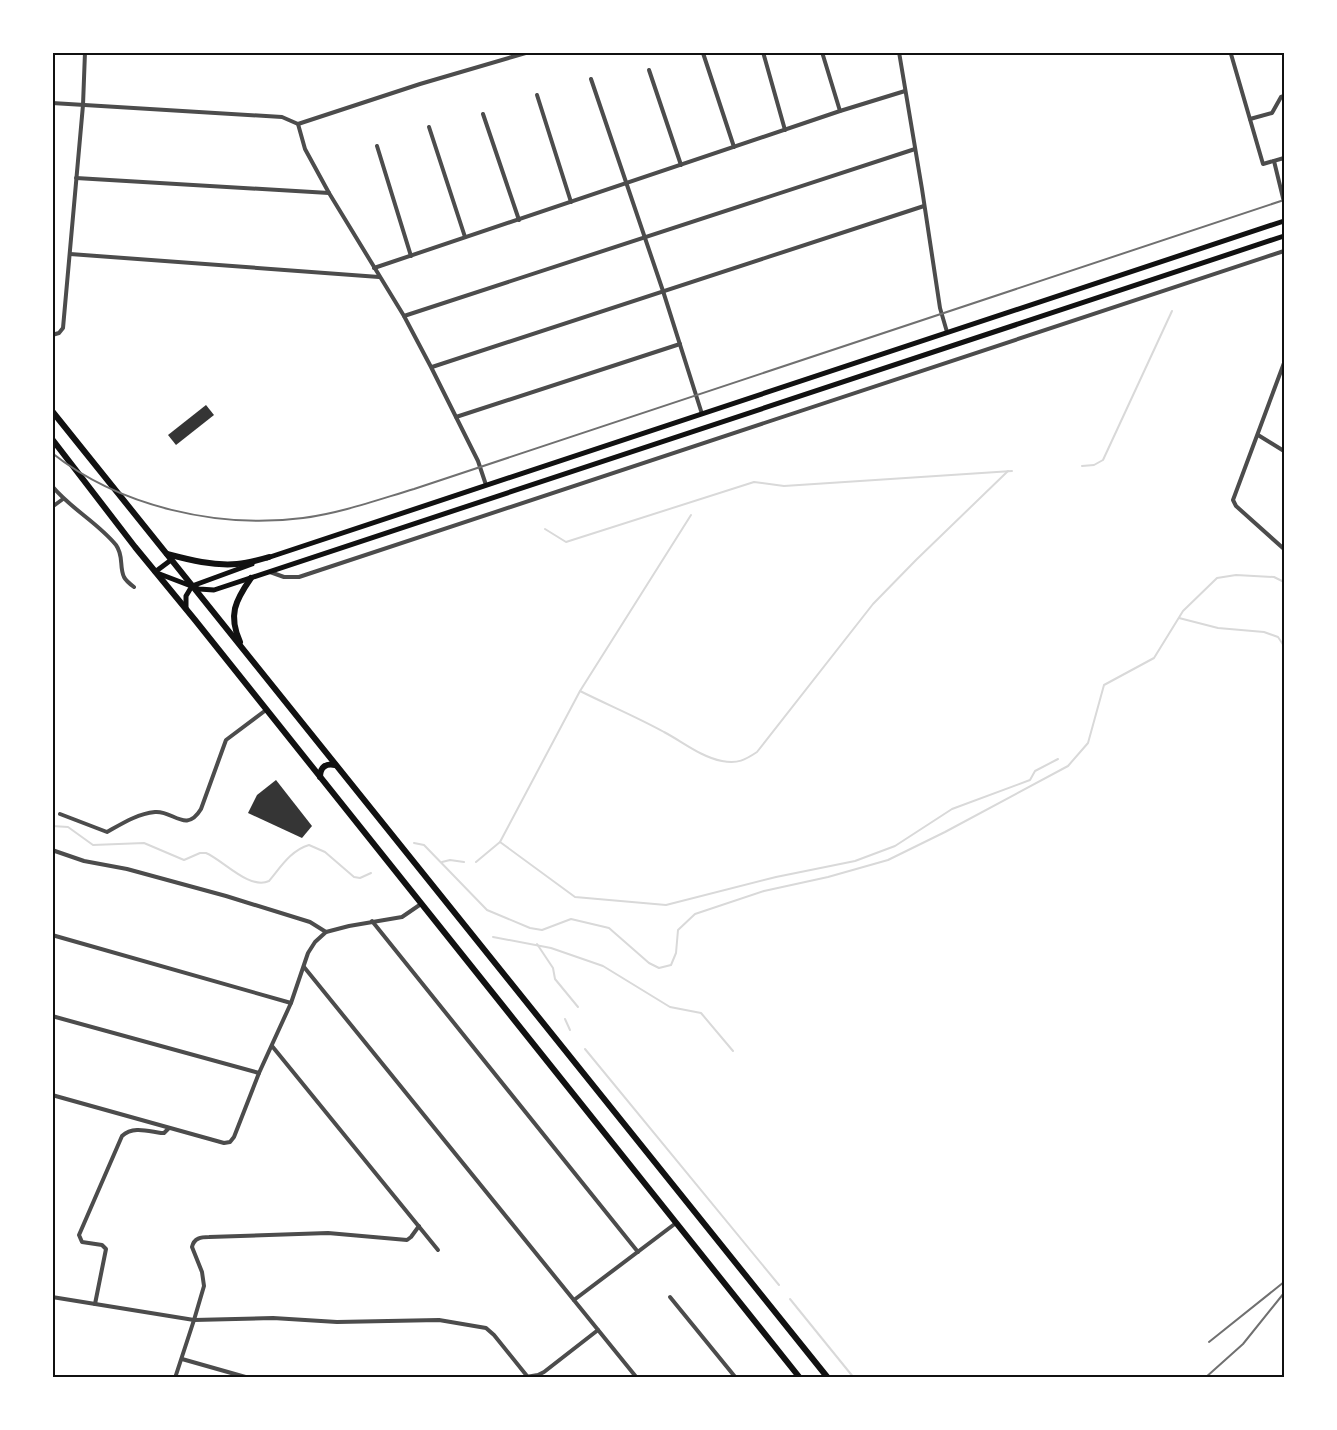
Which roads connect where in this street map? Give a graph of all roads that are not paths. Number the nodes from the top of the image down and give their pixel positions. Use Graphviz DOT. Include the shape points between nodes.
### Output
graph roads {
  1 [pos="85,52"];
  2 [pos="529,52"];
  3 [pos="763,52"];
  4 [pos="822,52"];
  5 [pos="899,52"];
  6 [pos="703,53"];
  7 [pos="1231,54"];
  8 [pos="649,70"];
  9 [pos="591,79"];
  10 [pos="905,91"];
  11 [pos="537,95"];
  12 [pos="1284,96"];
  13 [pos="52,103"];
  14 [pos="83,105"];
  15 [pos="840,111"];
  16 [pos="483,114"];
  17 [pos="1250,119"];
  18 [pos="298,124"];
  19 [pos="429,127"];
  20 [pos="785,130"];
  21 [pos="377,146"];
  22 [pos="734,147"];
  23 [pos="915,149"];
  24 [pos="1284,159"];
  25 [pos="1274,161"];
  26 [pos="681,165"];
  27 [pos="76,178"];
  28 [pos="626,184"];
  29 [pos="329,193"];
  30 [pos="571,202"];
  31 [pos="1284,202"];
  32 [pos="924,206"];
  33 [pos="519,220"];
  34 [pos="1284,221"];
  35 [pos="1284,236"];
  36 [pos="465,237"];
  37 [pos="645,238"];
  38 [pos="1284,251"];
  39 [pos="70,254"];
  40 [pos="411,256"];
  41 [pos="374,268"];
  42 [pos="379,277"];
  43 [pos="663,291"];
  44 [pos="404,316"];
  45 [pos="947,332"];
  46 [pos="52,335"];
  47 [pos="680,344"];
  48 [pos="1284,363"];
  49 [pos="431,367"];
  50 [pos="52,411"];
  51 [pos="702,414"];
  52 [pos="456,417"];
  53 [pos="1258,435"];
  54 [pos="52,439"];
  55 [pos="1284,451"];
  56 [pos="486,485"];
  57 [pos="52,486"];
  58 [pos="473,490"];
  59 [pos="63,500"];
  60 [pos="478,503"];
  61 [pos="53,507"];
  62 [pos="1284,549"];
  63 [pos="167,554"];
  64 [pos="269,557"];
  65 [pos="171,560"];
  66 [pos="155,572"];
  67 [pos="269,572"];
  68 [pos="251,578"];
  69 [pos="192,586"];
  70 [pos="134,587"];
  71 [pos="186,609"];
  72 [pos="242,648"];
  73 [pos="266,710"];
  74 [pos="336,765"];
  75 [pos="320,777"];
  76 [pos="60,814"];
  77 [pos="52,850"];
  78 [pos="421,904"];
  79 [pos="372,921"];
  80 [pos="326,932"];
  81 [pos="52,935"];
  82 [pos="304,967"];
  83 [pos="291,1003"];
  84 [pos="52,1016"];
  85 [pos="272,1046"];
  86 [pos="259,1073"];
  87 [pos="52,1095"];
  88 [pos="169,1128"];
  89 [pos="676,1223"];
  90 [pos="419,1226"];
  91 [pos="438,1250"];
  92 [pos="638,1252"];
  93 [pos="52,1297"];
  94 [pos="670,1297"];
  95 [pos="574,1300"];
  96 [pos="95,1304"];
  97 [pos="194,1320"];
  98 [pos="598,1330"];
  99 [pos="182,1359"];
  100 [pos="175,1377"];
  101 [pos="249,1377"];
  102 [pos="526,1377"];
  103 [pos="637,1377"];
  104 [pos="736,1377"];
  105 [pos="800,1377"];
  106 [pos="828,1377"];
  1 -- 14 [label="street"];
  2 -- 18 [label="street"];
  3 -- 20 [label="street"];
  4 -- 15 [label="street"];
  5 -- 10 [label="street"];
  6 -- 22 [label="street"];
  7 -- 17 [label="street"];
  8 -- 26 [label="street"];
  9 -- 28 [label="street"];
  10 -- 15 [label="street"];
  10 -- 23 [label="street"];
  11 -- 30 [label="street"];
  12 -- 17 [label="street" via="1272,113"];
  13 -- 14 [label="street"];
  14 -- 18 [label="street" via="282,117"];
  14 -- 27 [label="street"];
  15 -- 20 [label="street"];
  16 -- 33 [label="street"];
  17 -- 25 [label="street" via="1263,164"];
  18 -- 29 [label="street" via="305,149"];
  19 -- 36 [label="street"];
  20 -- 22 [label="street"];
  21 -- 40 [label="street"];
  22 -- 26 [label="street"];
  23 -- 32 [label="street"];
  23 -- 37 [label="street"];
  24 -- 25 [label="street"];
  25 -- 31 [label="street"];
  26 -- 28 [label="street"];
  27 -- 29 [label="street"];
  27 -- 39 [label="street"];
  28 -- 30 [label="street"];
  28 -- 37 [label="street"];
  29 -- 41 [label="street"];
  30 -- 33 [label="street"];
  32 -- 43 [label="street"];
  32 -- 45 [label="street"];
  33 -- 36 [label="street"];
  34 -- 45 [label="main road"];
  35 -- 60 [label="main road"];
  36 -- 40 [label="street"];
  37 -- 43 [label="street"];
  37 -- 44 [label="street"];
  38 -- 67 [label="street" via="299,577"];
  39 -- 42 [label="street"];
  39 -- 46 [label="street" via="63,328"];
  40 -- 41 [label="street"];
  41 -- 42 [label="street"];
  42 -- 44 [label="street"];
  43 -- 47 [label="street"];
  43 -- 49 [label="street"];
  44 -- 49 [label="street"];
  45 -- 51 [label="main road"];
  47 -- 51 [label="street"];
  47 -- 52 [label="street"];
  48 -- 53 [label="street"];
  49 -- 52 [label="street"];
  50 -- 63 [label="highway"];
  51 -- 56 [label="main road"];
  52 -- 56 [label="street"];
  53 -- 55 [label="street"];
  53 -- 62 [label="street" via="1233,500"];
  54 -- 66 [label="highway"];
  56 -- 58 [label="main road"];
  57 -- 59 [label="street"];
  58 -- 60 [label="main road"];
  58 -- 64 [label="main road"];
  59 -- 61 [label="street"];
  59 -- 70 [label="street" via="104,531 118,548 123,576"];
  60 -- 67 [label="main road"];
  63 -- 64 [label="highway" via="222,565"];
  63 -- 65 [label="highway"];
  64 -- 69 [label="main road"];
  65 -- 66 [label="main road"];
  65 -- 69 [label="highway"];
  66 -- 69 [label="main road"];
  66 -- 71 [label="highway"];
  67 -- 68 [label="main road"];
  68 -- 69 [label="main road" via="214,590"];
  68 -- 72 [label="highway" via="238,597 234,613"];
  69 -- 71 [label="main road" via="186,596"];
  69 -- 72 [label="highway"];
  71 -- 73 [label="highway"];
  72 -- 74 [label="highway"];
  73 -- 75 [label="highway"];
  73 -- 76 [label="street" via="226,740 201,809 190,820 185,822 159,812 132,818 107,832"];
  74 -- 75 [label="highway" via="324,766"];
  74 -- 106 [label="highway"];
  75 -- 78 [label="highway"];
  77 -- 80 [label="street" via="226,896 310,922"];
  78 -- 79 [label="street" via="402,917"];
  78 -- 89 [label="highway"];
  79 -- 80 [label="street"];
  79 -- 92 [label="street"];
  80 -- 82 [label="street" via="311,947"];
  81 -- 83 [label="street"];
  82 -- 83 [label="street"];
  82 -- 95 [label="street"];
  83 -- 85 [label="street"];
  84 -- 86 [label="street"];
  85 -- 86 [label="street"];
  85 -- 90 [label="street"];
  86 -- 88 [label="street" via="230,1142"];
  87 -- 88 [label="street"];
  88 -- 96 [label="street" via="164,1133 134,1130 122,1136 79,1235 82,1242 106,1249"];
  89 -- 92 [label="street"];
  89 -- 105 [label="highway"];
  90 -- 91 [label="street"];
  90 -- 97 [label="street" via="407,1240 328,1233 196,1239 192,1247 204,1286"];
  92 -- 95 [label="street"];
  93 -- 96 [label="street"];
  94 -- 104 [label="street"];
  95 -- 98 [label="street"];
  96 -- 97 [label="street"];
  97 -- 99 [label="street"];
  97 -- 102 [label="street" via="439,1320 486,1328"];
  98 -- 102 [label="street" via="544,1372"];
  98 -- 103 [label="street"];
  99 -- 100 [label="street"];
  99 -- 101 [label="street"];
}
